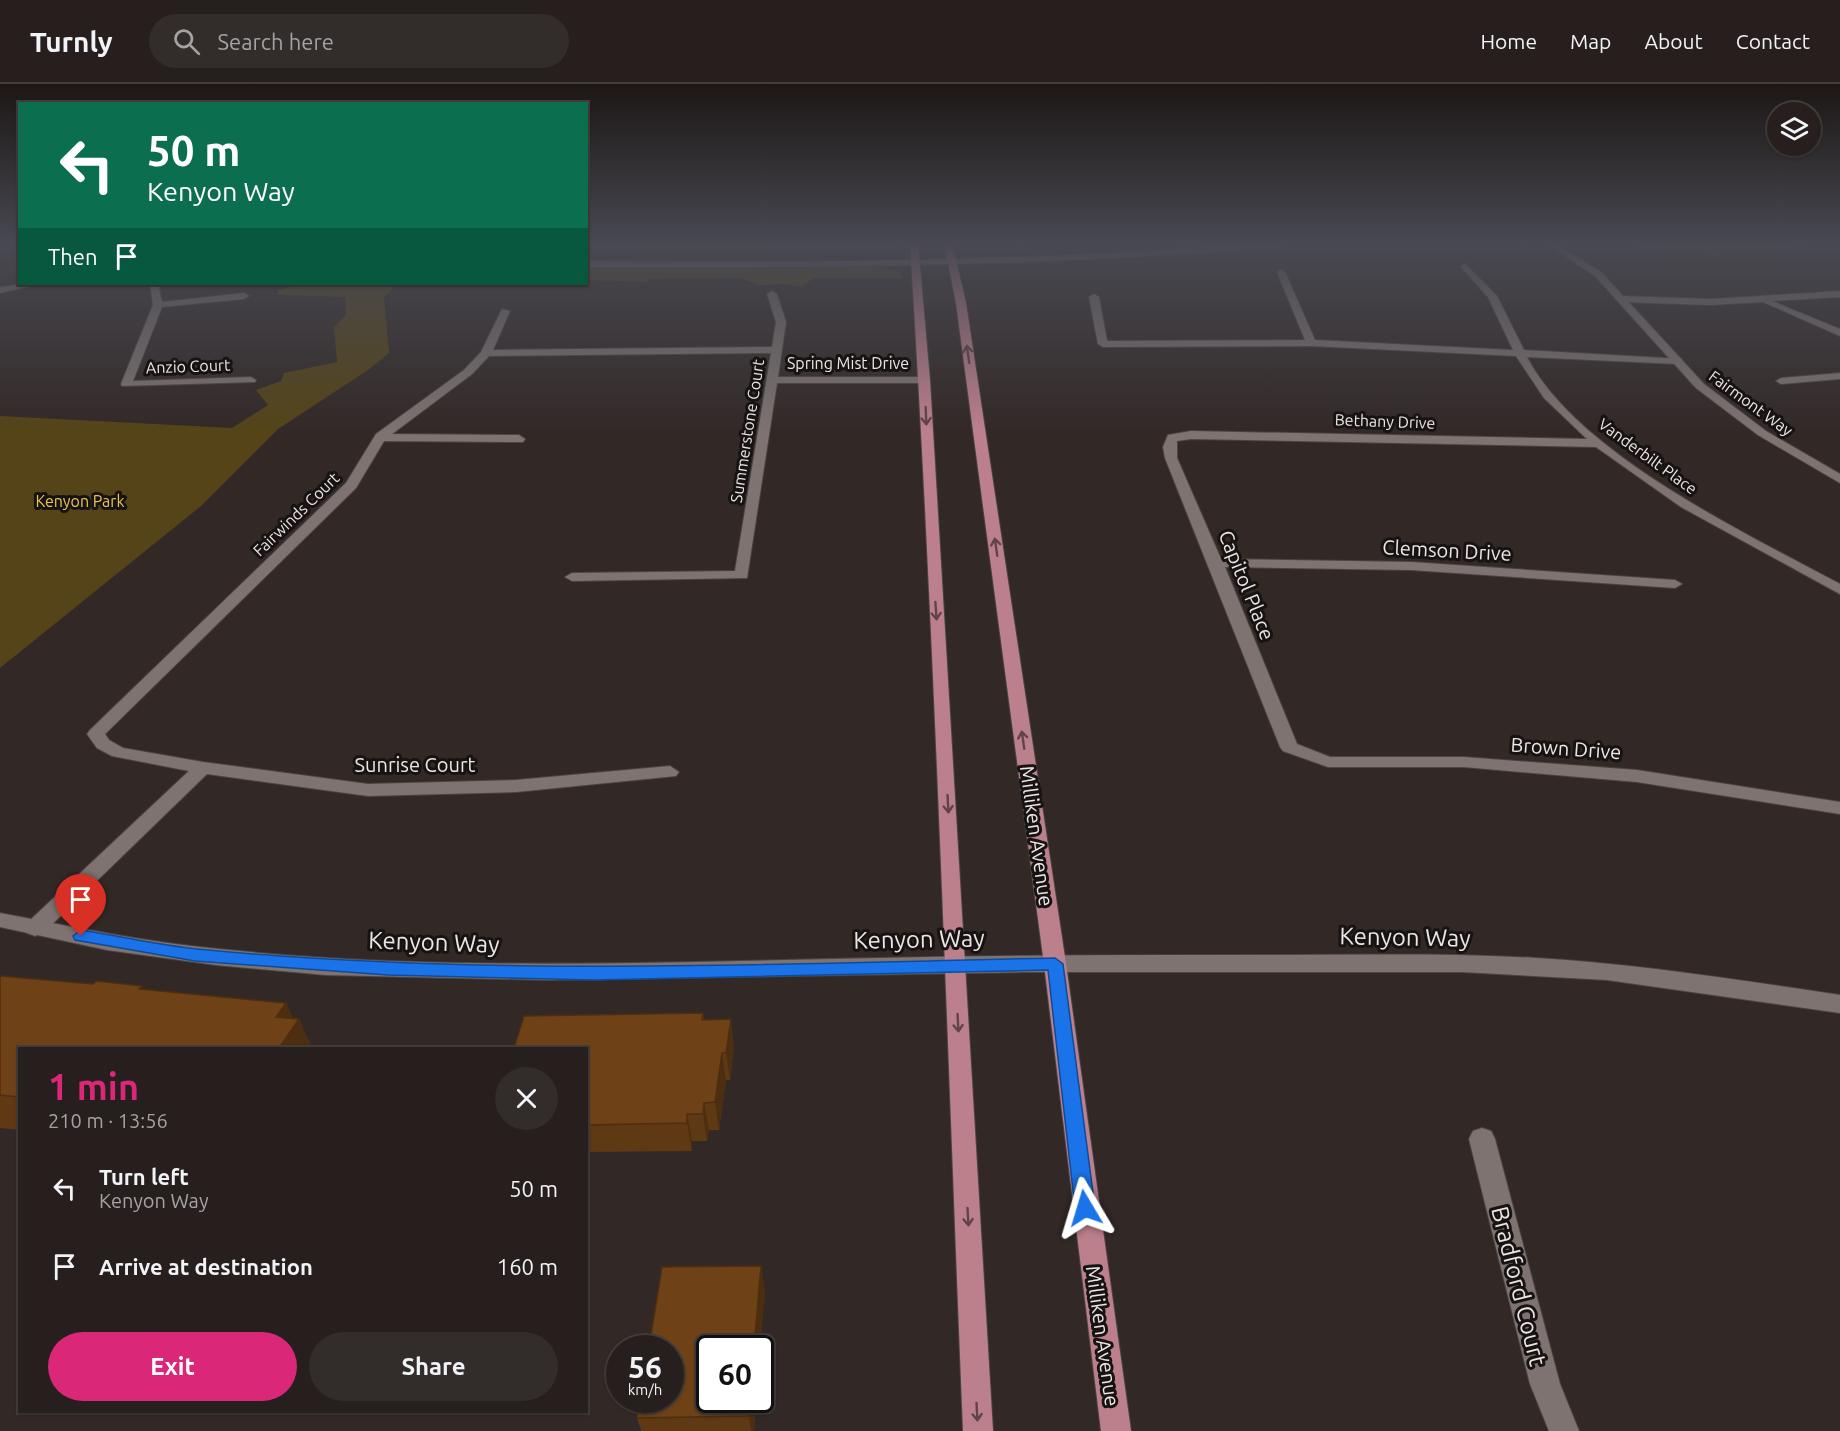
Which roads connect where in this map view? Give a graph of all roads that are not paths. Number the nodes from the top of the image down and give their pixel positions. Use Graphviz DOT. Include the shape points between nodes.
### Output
graph roads {
  1 [pos="158,305"];
  2 [pos="776,306"];
  3 [pos="919,306"];
  4 [pos="961,306"];
  5 [pos="1096,306"];
  6 [pos="1295,306"];
  7 [pos="1497,306"];
  8 [pos="1628,306"];
  9 [pos="1776,306"];
  10 [pos="505,311"];
  11 [pos="1840,333"];
  12 [pos="1311,343"];
  13 [pos="777,350"];
  14 [pos="486,352"];
  15 [pos="1520,352"];
  16 [pos="1678,361"];
  17 [pos="1840,376"];
  18 [pos="251,380"];
  19 [pos="771,380"];
  20 [pos="925,380"];
  21 [pos="1781,381"];
  22 [pos="380,437"];
  23 [pos="1172,438"];
  24 [pos="519,439"];
  25 [pos="1597,443"];
  26 [pos="1840,479"];
  27 [pos="1216,563"];
  28 [pos="572,577"];
  29 [pos="1675,584"];
  30 [pos="1840,590"];
  31 [pos="96,734"];
  32 [pos="1289,747"];
  33 [pos="203,768"];
  34 [pos="670,772"];
  35 [pos="1840,808"];
  36 [pos="0,920"];
  37 [pos="35,928"];
  38 [pos="955,964"];
  39 [pos="1055,964"];
  40 [pos="1840,1004"];
  41 [pos="1482,1139"];
  42 [pos="978,1431"];
  43 [pos="1116,1431"];
  44 [pos="1564,1431"];
  1 -- 18 [label="street, Anzio Court" via="126,384"];
  2 -- 13 [label="street, Summerstone Court" via="781,322"];
  3 -- 20 [label="main road"];
  39 -- 4 [label="main road, Milliken Avenue, one-way"];
  5 -- 12 [label="street" via="1103,344"];
  6 -- 12 [label="street"];
  7 -- 15 [label="street, Vanderbilt Place"];
  8 -- 16 [label="street, Fairmont Way"];
  9 -- 11 [label="street"];
  10 -- 14 [label="street, Fairwinds Court"];
  12 -- 15 [label="street"];
  13 -- 14 [label="street"];
  13 -- 19 [label="street, Summerstone Court"];
  14 -- 22 [label="street, Fairwinds Court" via="468,372"];
  15 -- 16 [label="street"];
  15 -- 25 [label="street, Vanderbilt Place" via="1524,366 1548,396"];
  16 -- 26 [label="street, Fairmont Way" via="1700,386 1762,433"];
  17 -- 21 [label="street"];
  19 -- 20 [label="street, Spring Mist Drive"];
  19 -- 28 [label="street, Summerstone Court" via="741,575"];
  20 -- 38 [label="main road, one-way"];
  22 -- 24 [label="street"];
  22 -- 31 [label="street, Fairwinds Court" via="351,485"];
  23 -- 25 [label="street, Bethany Drive" via="1360,436"];
  23 -- 27 [label="street, Capitol Place" via="1171,458"];
  25 -- 30 [label="street, Vanderbilt Place" via="1711,520"];
  27 -- 29 [label="street, Clemson Drive" via="1411,566"];
  27 -- 32 [label="street, Capitol Place"];
  31 -- 33 [label="street, Sunrise Court" via="103,744 118,752"];
  32 -- 35 [label="street, Brown Drive" via="1328,762 1464,762 1637,776"];
  33 -- 34 [label="street, Sunrise Court" via="368,790 516,786"];
  33 -- 37 [label="street"];
  36 -- 37 [label="street, Kenyon Way"];
  37 -- 38 [label="street, Kenyon Way" via="195,955 388,969 595,973"];
  38 -- 39 [label="street, Kenyon Way"];
  38 -- 42 [label="main road, one-way"];
  39 -- 40 [label="street, Kenyon Way" via="1465,964 1571,969"];
  39 -- 43 [label="main road, Milliken Avenue"];
  41 -- 44 [label="street, Bradford Court" via="1545,1384"];
}
